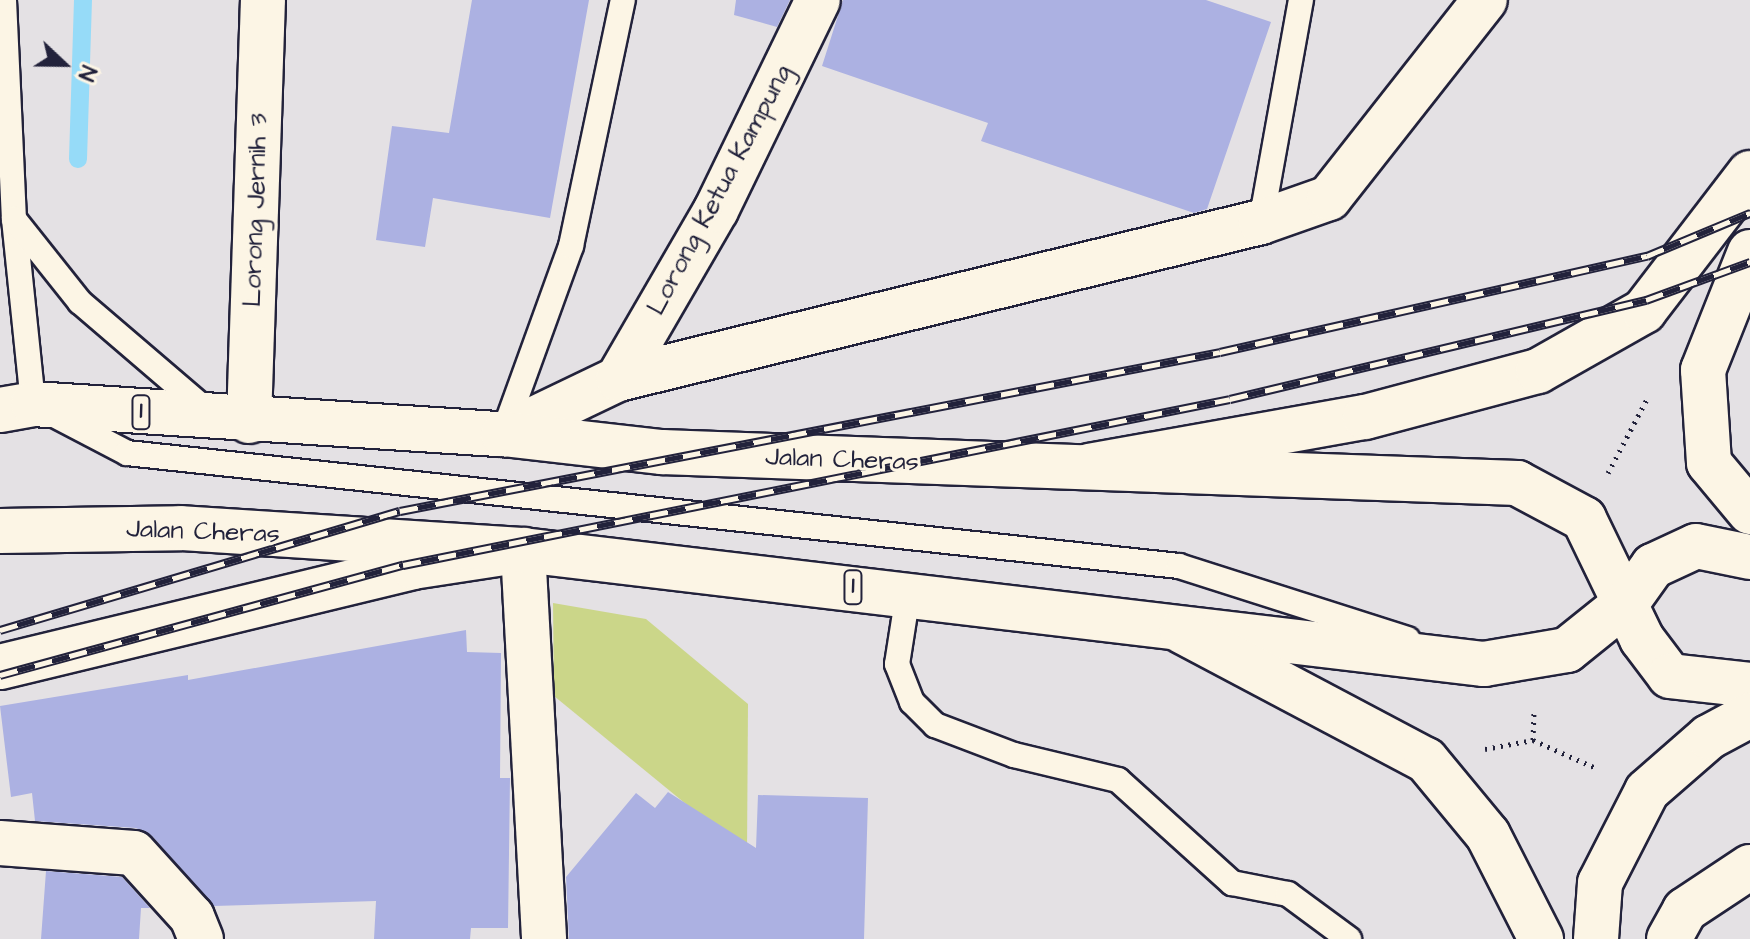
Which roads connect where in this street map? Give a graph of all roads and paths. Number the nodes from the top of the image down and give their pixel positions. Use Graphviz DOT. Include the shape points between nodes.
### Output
graph roads {
  1 [pos="4,0"];
  2 [pos="263,0"];
  3 [pos="623,0"];
  4 [pos="818,0"];
  5 [pos="1301,0"];
  6 [pos="1485,0"];
  7 [pos="1750,173"];
  8 [pos="14,219"];
  9 [pos="1261,222"];
  10 [pos="1750,252"];
  11 [pos="618,379"];
  12 [pos="17,407"];
  13 [pos="231,419"];
  14 [pos="503,434"];
  15 [pos="1089,466"];
  16 [pos="1750,512"];
  17 [pos="0,531"];
  18 [pos="523,550"];
  19 [pos="1750,557"];
  20 [pos="908,594"];
  21 [pos="1628,601"];
  22 [pos="1182,631"];
  23 [pos="1484,664"];
  24 [pos="0,667"];
  25 [pos="1750,685"];
  26 [pos="1750,715"];
  27 [pos="0,843"];
  28 [pos="1750,867"];
  29 [pos="201,939"];
  30 [pos="544,939"];
  31 [pos="1349,939"];
  32 [pos="1541,939"];
  33 [pos="1596,939"];
  34 [pos="1669,939"];
  1 -- 8 [label="lane"];
  2 -- 13 [label="main road, Lorong Jernih 3"];
  3 -- 14 [label="lane" via="571,246"];
  4 -- 11 [label="main road, Lorong Ketua Kampung" via="716,210"];
  5 -- 9 [label="lane"];
  6 -- 9 [label="main road" via="1329,198"];
  7 -- 15 [label="main road" via="1644,311 1538,371 1365,417"];
  8 -- 12 [label="lane"];
  8 -- 13 [label="lane" via="80,302"];
  9 -- 11 [label="main road"];
  10 -- 16 [label="main road" via="1703,370 1709,463"];
  11 -- 14 [label="main road"];
  12 -- 13 [label="main road, Jalan Cheras / 1"];
  12 -- 23 [label="lane" via="127,453 1179,566"];
  13 -- 14 [label="main road, Jalan Cheras / 1"];
  14 -- 15 [label="main road, Jalan Cheras / 1" via="662,452"];
  15 -- 21 [label="main road, Jalan Cheras / 1" via="1517,483 1584,519"];
  17 -- 18 [label="main road, Jalan Cheras / 1" via="181,528"];
  18 -- 20 [label="main road, Jalan Cheras / 1"];
  18 -- 24 [label="main road" via="413,567"];
  18 -- 30 [label="main road"];
  19 -- 21 [label="main road, Jalan Cheras / 1" via="1696,546 1653,566"];
  20 -- 22 [label="main road, Jalan Cheras / 1"];
  20 -- 31 [label="lane" via="897,664 912,702 935,725 1014,755 1118,780 1232,883 1288,894"];
  21 -- 23 [label="main road, Jalan Cheras / 1" via="1567,650"];
  21 -- 25 [label="main road, Jalan Cheras / 1" via="1642,639 1670,676"];
  22 -- 23 [label="main road, Jalan Cheras / 1"];
  22 -- 32 [label="main road" via="1426,760 1488,835"];
  26 -- 33 [label="main road" via="1709,737 1647,791 1600,883"];
  27 -- 29 [label="main road" via="134,853 192,917"];
  28 -- 34 [label="main road" via="1685,910"];
}
